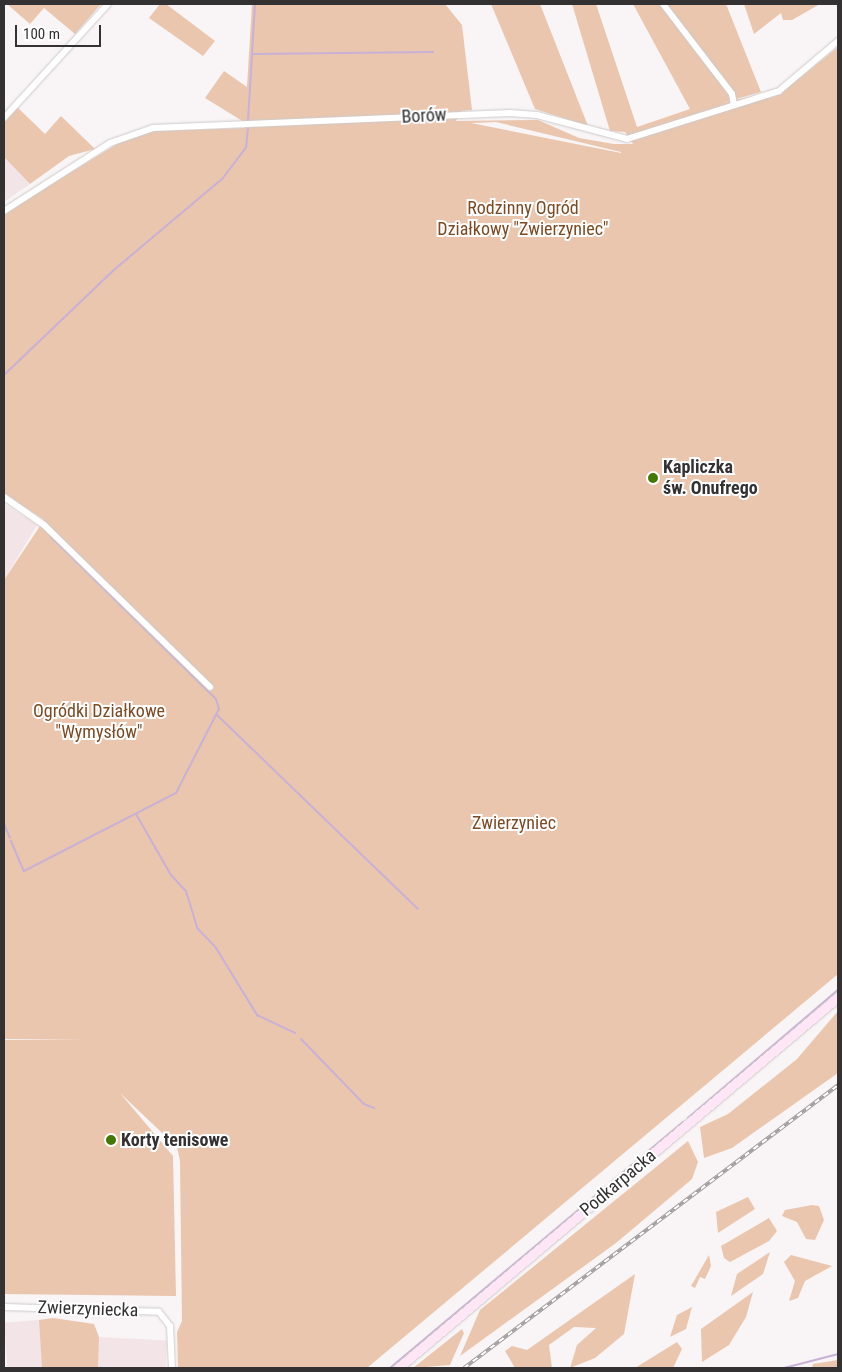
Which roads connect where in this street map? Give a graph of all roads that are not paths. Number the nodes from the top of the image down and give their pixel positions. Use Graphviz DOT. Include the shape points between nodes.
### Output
graph roads {
  1 [pos="108,4"];
  2 [pos="663,4"];
  3 [pos="838,41"];
  4 [pos="734,105"];
  5 [pos="4,118"];
  6 [pos="4,211"];
  7 [pos="4,497"];
  8 [pos="210,687"];
  9 [pos="838,997"];
  10 [pos="4,1306"];
  11 [pos="172,1368"];
  12 [pos="398,1368"];
  1 -- 5 [label="street"];
  2 -- 4 [label="street" via="732,94"];
  3 -- 4 [label="street, Borów" via="782,90"];
  4 -- 6 [label="street, Borów" via="627,139 537,115 510,113 153,128 110,144"];
  7 -- 8 [label="street" via="35,518"];
  9 -- 12 [label="main road, Podkarpacka"];
  10 -- 11 [label="street, Zwierzyniecka" via="154,1311 169,1321"];
}
